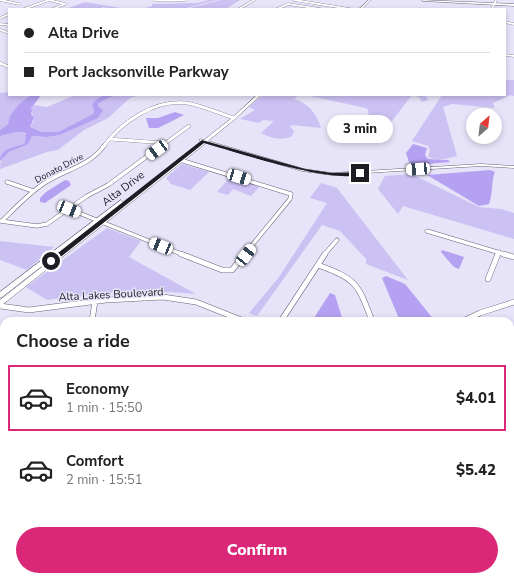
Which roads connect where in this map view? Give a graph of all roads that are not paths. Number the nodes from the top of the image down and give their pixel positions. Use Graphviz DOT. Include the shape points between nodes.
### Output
graph roads {
  1 [pos="0,0"];
  2 [pos="49,0"];
  3 [pos="155,0"];
  4 [pos="185,0"];
  5 [pos="254,0"];
  6 [pos="294,0"];
  7 [pos="370,0"];
  8 [pos="423,0"];
  9 [pos="496,0"];
  10 [pos="467,1"];
  11 [pos="19,4"];
  12 [pos="495,4"];
  13 [pos="514,5"];
  14 [pos="27,8"];
  15 [pos="55,8"];
  16 [pos="241,8"];
  17 [pos="279,8"];
  18 [pos="310,8"];
  19 [pos="344,8"];
  20 [pos="361,8"];
  21 [pos="493,8"];
  22 [pos="257,96"];
  23 [pos="232,117"];
  24 [pos="189,126"];
  25 [pos="109,139"];
  26 [pos="202,141"];
  27 [pos="165,143"];
  28 [pos="180,160"];
  29 [pos="514,167"];
  30 [pos="7,182"];
  31 [pos="33,190"];
  32 [pos="69,209"];
  33 [pos="1,221"];
  34 [pos="98,222"];
  35 [pos="428,231"];
  36 [pos="337,240"];
  37 [pos="499,252"];
  38 [pos="514,256"];
  39 [pos="318,265"];
  40 [pos="488,279"];
  41 [pos="0,295"];
  42 [pos="95,301"];
  43 [pos="514,302"];
  44 [pos="0,303"];
  45 [pos="0,306"];
  46 [pos="93,317"];
  47 [pos="234,317"];
  48 [pos="284,317"];
  49 [pos="370,317"];
  50 [pos="472,317"];
  1 -- 11 [label="street"];
  2 -- 14 [label="street"];
  2 -- 15 [label="street" via="65,4"];
  3 -- 4 [label="street"];
  5 -- 16 [label="street"];
  6 -- 19 [label="street"];
  7 -- 20 [label="street"];
  8 -- 10 [label="street"];
  9 -- 12 [label="street"];
  10 -- 12 [label="street"];
  12 -- 13 [label="street"];
  12 -- 21 [label="street"];
  17 -- 18 [label="street" via="285,4"];
  22 -- 23 [label="street, Alta Drive"];
  23 -- 25 [label="street, Donato Drive" via="192,104 164,104 130,121 116,130"];
  23 -- 26 [label="street, Alta Drive"];
  24 -- 27 [label="street"];
  25 -- 27 [label="street"];
  25 -- 31 [label="street, Donato Drive" via="92,159"];
  26 -- 28 [label="street, Alta Drive"];
  26 -- 29 [label="street" via="304,170 332,174 481,165"];
  26 -- 34 [label="street, Alta Drive"];
  27 -- 32 [label="street" via="108,185"];
  28 -- 34 [label="street, Alta Drive"];
  28 -- 34 [label="street" via="291,194 234,269 222,270"];
  30 -- 31 [label="street"];
  31 -- 33 [label="street, Donato Drive"];
  32 -- 33 [label="street" via="42,225"];
  32 -- 34 [label="street"];
  34 -- 41 [label="street, Alta Drive"];
  34 -- 44 [label="street, Alta Drive"];
  35 -- 37 [label="street"];
  36 -- 39 [label="street"];
  37 -- 38 [label="street"];
  37 -- 40 [label="street"];
  39 -- 48 [label="street"];
  39 -- 49 [label="street" via="353,280 360,289"];
  42 -- 45 [label="street, Alta Lakes Boulevard" via="23,310"];
  42 -- 46 [label="street"];
  42 -- 47 [label="street, Alta Lakes Boulevard" via="151,298 188,300"];
  43 -- 50 [label="street"];
}
